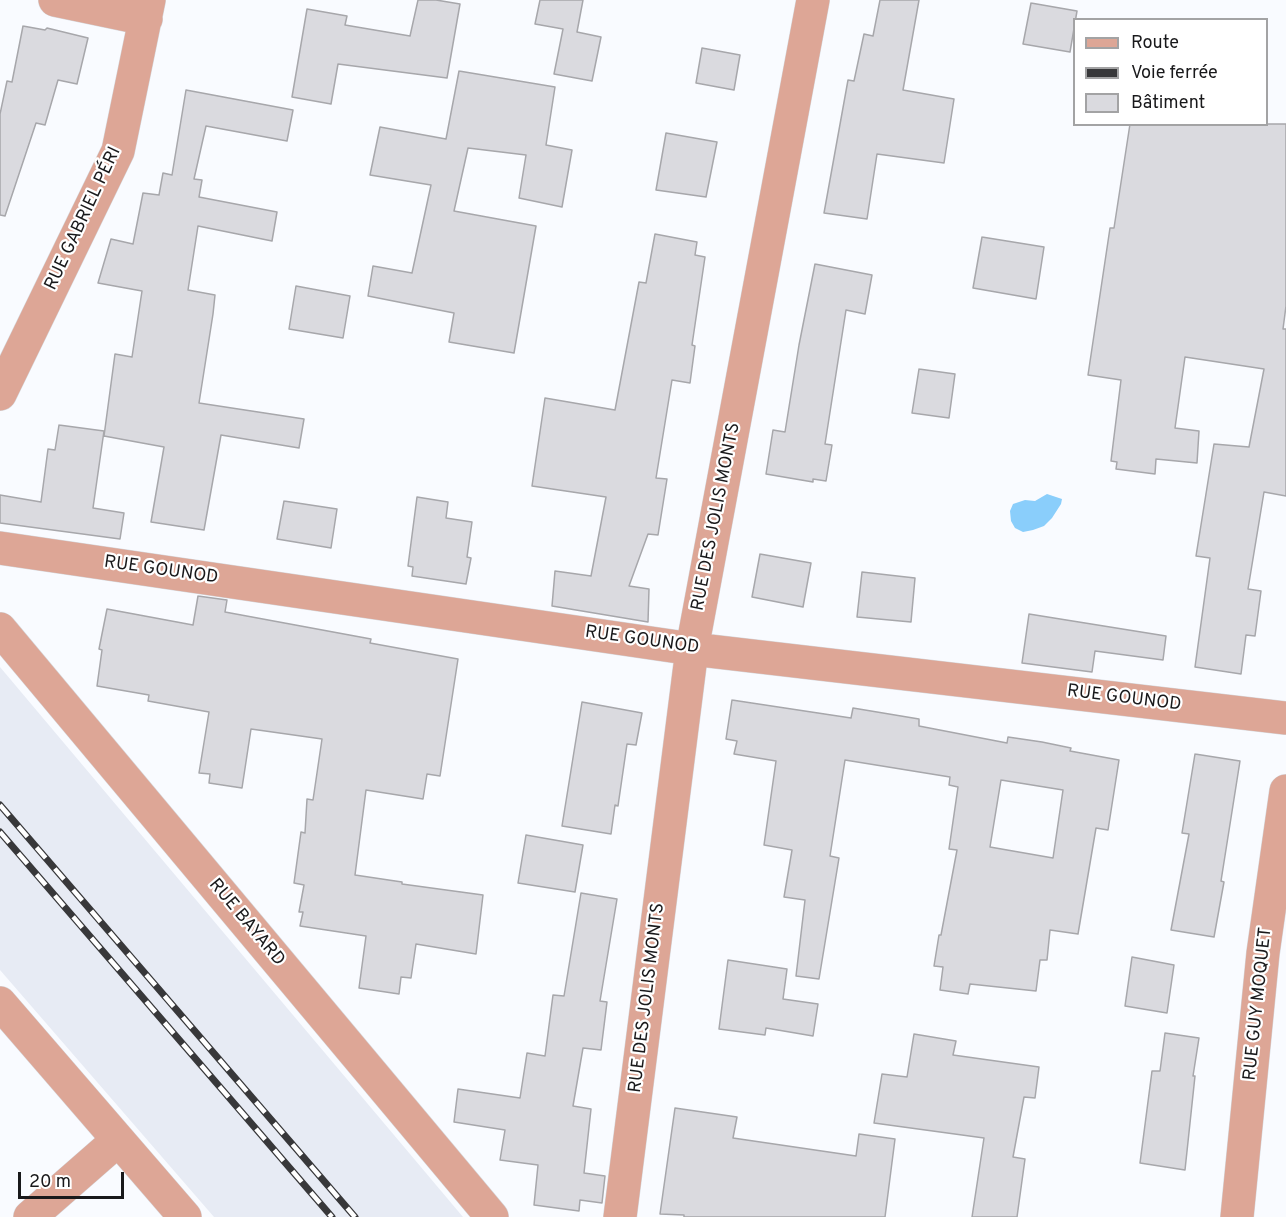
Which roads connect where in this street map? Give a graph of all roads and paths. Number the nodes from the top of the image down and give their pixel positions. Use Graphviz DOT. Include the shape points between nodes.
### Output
graph roads {
  1 [pos="55,0"];
  2 [pos="813,0"];
  3 [pos="148,10"];
  4 [pos="0,394"];
  5 [pos="0,548"];
  6 [pos="0,629"];
  7 [pos="693,649"];
  8 [pos="1286,717"];
  9 [pos="1286,791"];
  10 [pos="0,1003"];
  11 [pos="118,1140"];
  12 [pos="30,1217"];
  13 [pos="185,1217"];
  14 [pos="492,1217"];
  15 [pos="621,1217"];
  16 [pos="1237,1217"];
  1 -- 3 [label="street"];
  2 -- 7 [label="street, RUE DES JOLIS MONTS"];
  3 -- 4 [label="street, RUE GABRIEL PÉRI" via="117,151"];
  5 -- 7 [label="street, RUE GOUNOD"];
  6 -- 14 [label="street, RUE BAYARD"];
  7 -- 8 [label="street, RUE GOUNOD"];
  7 -- 15 [label="street, RUE DES JOLIS MONTS"];
  9 -- 16 [label="street, RUE GUY MOQUET" via="1263,953"];
  10 -- 11 [label="street"];
  11 -- 12 [label="street"];
  11 -- 13 [label="street"];
}
